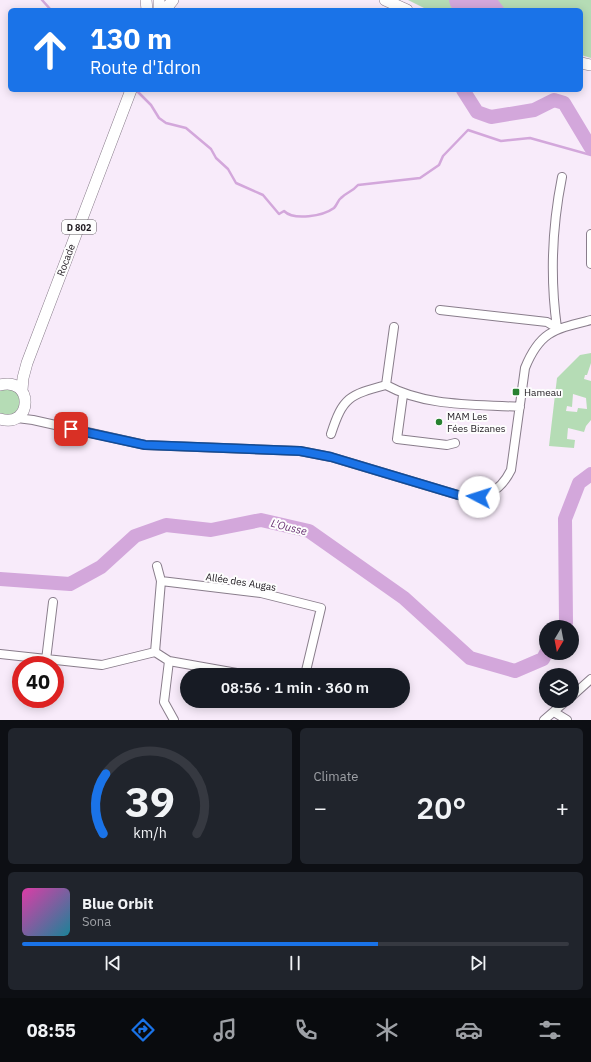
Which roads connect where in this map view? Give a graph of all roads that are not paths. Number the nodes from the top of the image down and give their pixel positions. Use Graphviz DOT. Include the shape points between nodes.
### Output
graph roads {
  1 [pos="173,0"];
  2 [pos="385,0"];
  3 [pos="167,8"];
  4 [pos="403,8"];
  5 [pos="130,92"];
  6 [pos="562,177"];
  7 [pos="591,234"];
  8 [pos="591,264"];
  9 [pos="440,310"];
  10 [pos="591,320"];
  11 [pos="394,327"];
  12 [pos="557,328"];
  13 [pos="27,363"];
  14 [pos="6,385"];
  15 [pos="386,385"];
  16 [pos="22,390"];
  17 [pos="403,394"];
  18 [pos="26,403"];
  19 [pos="520,407"];
  20 [pos="17,418"];
  21 [pos="2,421"];
  22 [pos="42,422"];
  23 [pos="331,434"];
  24 [pos="455,443"];
  25 [pos="157,566"];
  26 [pos="161,581"];
  27 [pos="53,602"];
  28 [pos="155,652"];
  29 [pos="0,654"];
  30 [pos="15,656"];
  31 [pos="46,656"];
  32 [pos="169,661"];
  33 [pos="64,662"];
  34 [pos="208,668"];
  35 [pos="307,668"];
  36 [pos="591,680"];
  37 [pos="579,690"];
  38 [pos="558,708"];
  39 [pos="554,712"];
  40 [pos="174,720"];
  41 [pos="544,720"];
  42 [pos="567,720"];
  1 -- 3 [label="main road"];
  2 -- 4 [label="main road"];
  5 -- 13 [label="main road, Rocade / D 802"];
  6 -- 12 [label="street" via="553,252"];
  7 -- 8 [label="street"];
  9 -- 12 [label="street" via="547,322"];
  10 -- 12 [label="street"];
  11 -- 15 [label="street"];
  12 -- 19 [label="street" via="541,340 530,356 525,368"];
  13 -- 14 [label="main road, D 802"];
  13 -- 16 [label="main road, D 802"];
  14 -- 16 [label="main road"];
  15 -- 17 [label="street"];
  15 -- 23 [label="street" via="348,398 338,411"];
  16 -- 18 [label="main road"];
  17 -- 19 [label="street" via="442,402"];
  17 -- 24 [label="street" via="397,439 447,445"];
  18 -- 20 [label="main road" via="22,414"];
  18 -- 22 [label="street" via="29,411"];
  19 -- 22 [label="street" via="511,470 506,481 479,497 458,495 331,457 300,451 145,445"];
  20 -- 21 [label="main road"];
  20 -- 22 [label="street"];
  25 -- 26 [label="street"];
  26 -- 28 [label="street"];
  26 -- 35 [label="street, Allée des Augas" via="261,593 321,608"];
  27 -- 31 [label="street"];
  28 -- 32 [label="street"];
  28 -- 33 [label="street" via="102,665"];
  29 -- 30 [label="street"];
  32 -- 34 [label="street"];
  32 -- 40 [label="street" via="164,702"];
  36 -- 37 [label="street"];
  38 -- 39 [label="street"];
  39 -- 41 [label="street"];
  39 -- 42 [label="street"];
}
